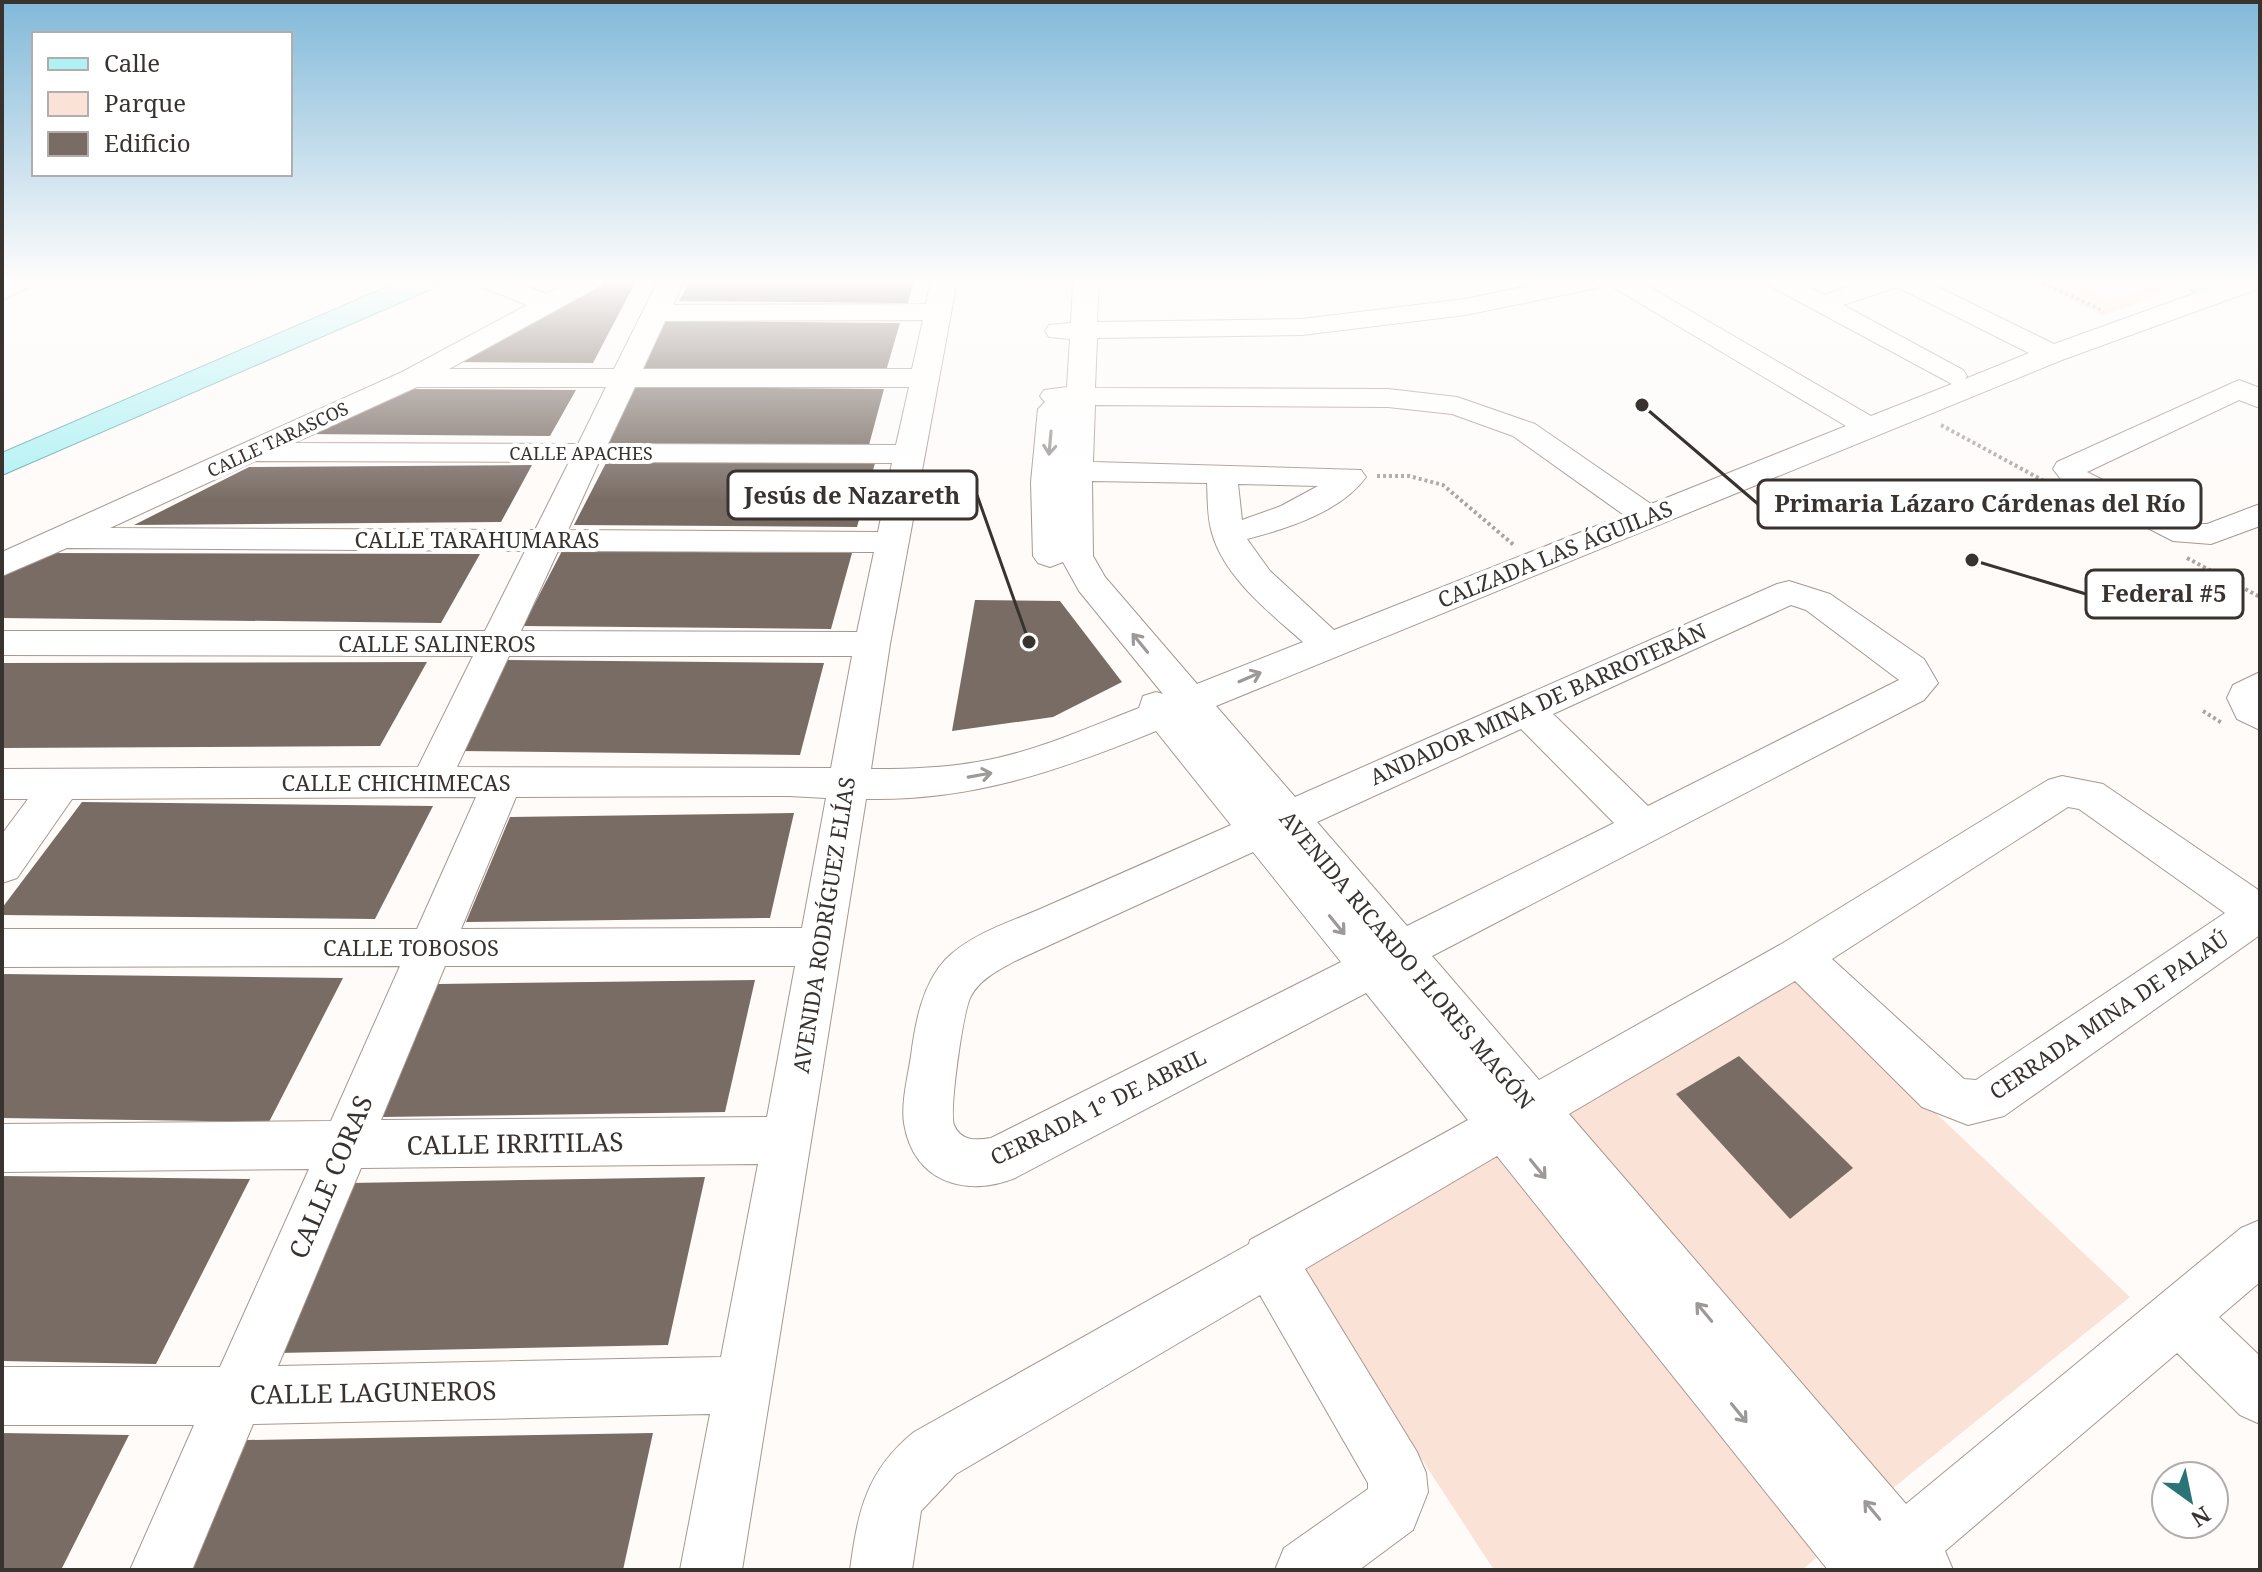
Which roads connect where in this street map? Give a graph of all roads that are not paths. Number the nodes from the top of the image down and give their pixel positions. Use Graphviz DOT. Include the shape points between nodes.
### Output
graph roads {
  1 [pos="212,354"];
  2 [pos="216,354"];
  3 [pos="259,354"];
  4 [pos="456,354"];
  5 [pos="636,354"];
  6 [pos="930,354"];
  7 [pos="1070,354"];
  8 [pos="1745,354"];
  9 [pos="1914,354"];
  10 [pos="2029,354"];
  11 [pos="2033,354"];
  12 [pos="1953,376"];
  13 [pos="625,377"];
  14 [pos="412,378"];
  15 [pos="926,378"];
  16 [pos="1067,396"];
  17 [pos="2260,399"];
  18 [pos="140,407"];
  19 [pos="1860,422"];
  20 [pos="2,442"];
  21 [pos="251,452"];
  22 [pos="588,454"];
  23 [pos="911,454"];
  24 [pos="2,465"];
  25 [pos="1076,471"];
  26 [pos="1222,474"];
  27 [pos="1639,509"];
  28 [pos="2260,514"];
  29 [pos="1228,534"];
  30 [pos="61,538"];
  31 [pos="547,541"];
  32 [pos="894,542"];
  33 [pos="2,565"];
  34 [pos="1318,636"];
  35 [pos="2,643"];
  36 [pos="497,644"];
  37 [pos="872,644"];
  38 [pos="2260,685"];
  39 [pos="1168,698"];
  40 [pos="1526,711"];
  41 [pos="2260,716"];
  42 [pos="848,776"];
  43 [pos="62,783"];
  44 [pos="430,783"];
  45 [pos="502,783"];
  46 [pos="2,784"];
  47 [pos="1273,823"];
  48 [pos="1642,826"];
  49 [pos="2,866"];
  50 [pos="820,947"];
  51 [pos="2,948"];
  52 [pos="431,948"];
  53 [pos="1799,956"];
  54 [pos="1386,959"];
  55 [pos="1518,1118"];
  56 [pos="788,1140"];
  57 [pos="345,1146"];
  58 [pos="2,1148"];
  59 [pos="2260,1247"];
  60 [pos="1269,1259"];
  61 [pos="2177,1315"];
  62 [pos="744,1385"];
  63 [pos="2260,1395"];
  64 [pos="2,1396"];
  65 [pos="236,1396"];
  66 [pos="1892,1564"];
  67 [pos="161,1570"];
  68 [pos="711,1570"];
  69 [pos="881,1570"];
  70 [pos="1306,1570"];
  1 -- 20 [label="main road"];
  2 -- 18 [label="main road" via="135,393 130,400"];
  3 -- 18 [label="main road"];
  4 -- 14 [label="street, CALLE TARASCOS"];
  5 -- 13 [label="street"];
  6 -- 15 [label="street, AVENIDA RODRÍGUEZ ELÍAS"];
  7 -- 16 [label="street, AVENIDA RICARDO FLORES MAGÓN"];
  8 -- 19 [label="street"];
  9 -- 12 [label="street"];
  10 -- 12 [label="street, CALZADA LAS ÁGUILAS"];
  11 -- 19 [label="street, CALZADA LAS ÁGUILAS"];
  12 -- 19 [label="street, CALZADA LAS ÁGUILAS"];
  13 -- 14 [label="street"];
  13 -- 15 [label="street"];
  13 -- 22 [label="street"];
  14 -- 21 [label="street, CALLE TARASCOS"];
  15 -- 23 [label="street, AVENIDA RODRÍGUEZ ELÍAS"];
  16 -- 25 [label="street, AVENIDA RICARDO FLORES MAGÓN"];
  16 -- 27 [label="street" via="1388,398 1457,406 1524,430"];
  16 -- 39 [label="street, AVENIDA RICARDO FLORES MAGÓN, one-way" via="1047,482 1050,557 1056,575"];
  17 -- 28 [label="street" via="2239,389 2068,469 2077,479 2185,534 2211,534"];
  18 -- 24 [label="main road"];
  19 -- 27 [label="street, CALZADA LAS ÁGUILAS"];
  21 -- 22 [label="street, CALLE APACHES"];
  21 -- 30 [label="street, CALLE TARASCOS"];
  22 -- 23 [label="street, CALLE APACHES"];
  22 -- 31 [label="street"];
  23 -- 32 [label="street, AVENIDA RODRÍGUEZ ELÍAS"];
  25 -- 26 [label="street"];
  39 -- 25 [label="street, AVENIDA RICARDO FLORES MAGÓN, one-way" via="1076,556"];
  26 -- 29 [label="street"];
  26 -- 29 [label="street" via="1350,477 1299,512"];
  27 -- 34 [label="street, CALZADA LAS ÁGUILAS"];
  27 -- 34 [label="street, CALZADA LAS ÁGUILAS" via="1516,546"];
  29 -- 34 [label="street" via="1253,571"];
  30 -- 31 [label="street, CALLE TARAHUMARAS"];
  30 -- 33 [label="street, CALLE TARASCOS"];
  31 -- 32 [label="street, CALLE TARAHUMARAS"];
  31 -- 36 [label="street"];
  32 -- 37 [label="street, AVENIDA RODRÍGUEZ ELÍAS"];
  34 -- 39 [label="street, CALZADA LAS ÁGUILAS"];
  35 -- 36 [label="street, CALLE SALINEROS"];
  36 -- 37 [label="street, CALLE SALINEROS"];
  36 -- 44 [label="street"];
  37 -- 42 [label="street, AVENIDA RODRÍGUEZ ELÍAS"];
  38 -- 41 [label="street" via="2245,699"];
  39 -- 42 [label="street, CALZADA LAS ÁGUILAS" via="1024,766 978,776"];
  39 -- 47 [label="street, AVENIDA RICARDO FLORES MAGÓN"];
  40 -- 47 [label="street, ANDADOR MINA DE BARROTERÁN"];
  40 -- 48 [label="street"];
  40 -- 48 [label="street, ANDADOR MINA DE BARROTERÁN" via="1789,592 1818,602 1911,668 1919,683 1911,691"];
  42 -- 45 [label="street, CALLE CHICHIMECAS"];
  42 -- 50 [label="street, AVENIDA RODRÍGUEZ ELÍAS"];
  43 -- 44 [label="street, CALLE CHICHIMECAS"];
  43 -- 46 [label="street, CALLE CHICHIMECAS"];
  43 -- 49 [label="street"];
  44 -- 45 [label="street, CALLE CHICHIMECAS"];
  45 -- 52 [label="street, CALLE CORAS"];
  47 -- 54 [label="street, AVENIDA RICARDO FLORES MAGÓN"];
  47 -- 54 [label="street, CERRADA 1° DE ABRIL" via="999,948 966,969 943,1006 928,1121 946,1156 966,1164 997,1161"];
  48 -- 54 [label="street"];
  50 -- 52 [label="street, CALLE TOBOSOS"];
  50 -- 56 [label="street, AVENIDA RODRÍGUEZ ELÍAS"];
  51 -- 52 [label="street, CALLE TOBOSOS"];
  52 -- 57 [label="street, CALLE CORAS"];
  53 -- 53 [label="street, CERRADA MINA DE PALAÚ" via="2056,794 2072,790 2089,795 2249,911 2238,928 1987,1100 1972,1104 1939,1091"];
  53 -- 55 [label="street"];
  54 -- 55 [label="street, AVENIDA RICARDO FLORES MAGÓN"];
  55 -- 60 [label="street"];
  55 -- 66 [label="street, AVENIDA RICARDO FLORES MAGÓN"];
  56 -- 57 [label="street, CALLE IRRITILAS"];
  56 -- 62 [label="street, AVENIDA RODRÍGUEZ ELÍAS"];
  57 -- 58 [label="street, CALLE IRRITILAS"];
  57 -- 65 [label="street, CALLE CORAS"];
  59 -- 61 [label="street"];
  60 -- 69 [label="street" via="914,1469 892,1500"];
  60 -- 70 [label="street" via="1399,1485 1392,1509"];
  61 -- 63 [label="street"];
  61 -- 66 [label="street"];
  62 -- 65 [label="street, CALLE LAGUNEROS"];
  62 -- 68 [label="street, AVENIDA RODRÍGUEZ ELÍAS"];
  64 -- 65 [label="street, CALLE LAGUNEROS"];
  65 -- 67 [label="street, CALLE CORAS"];
}
